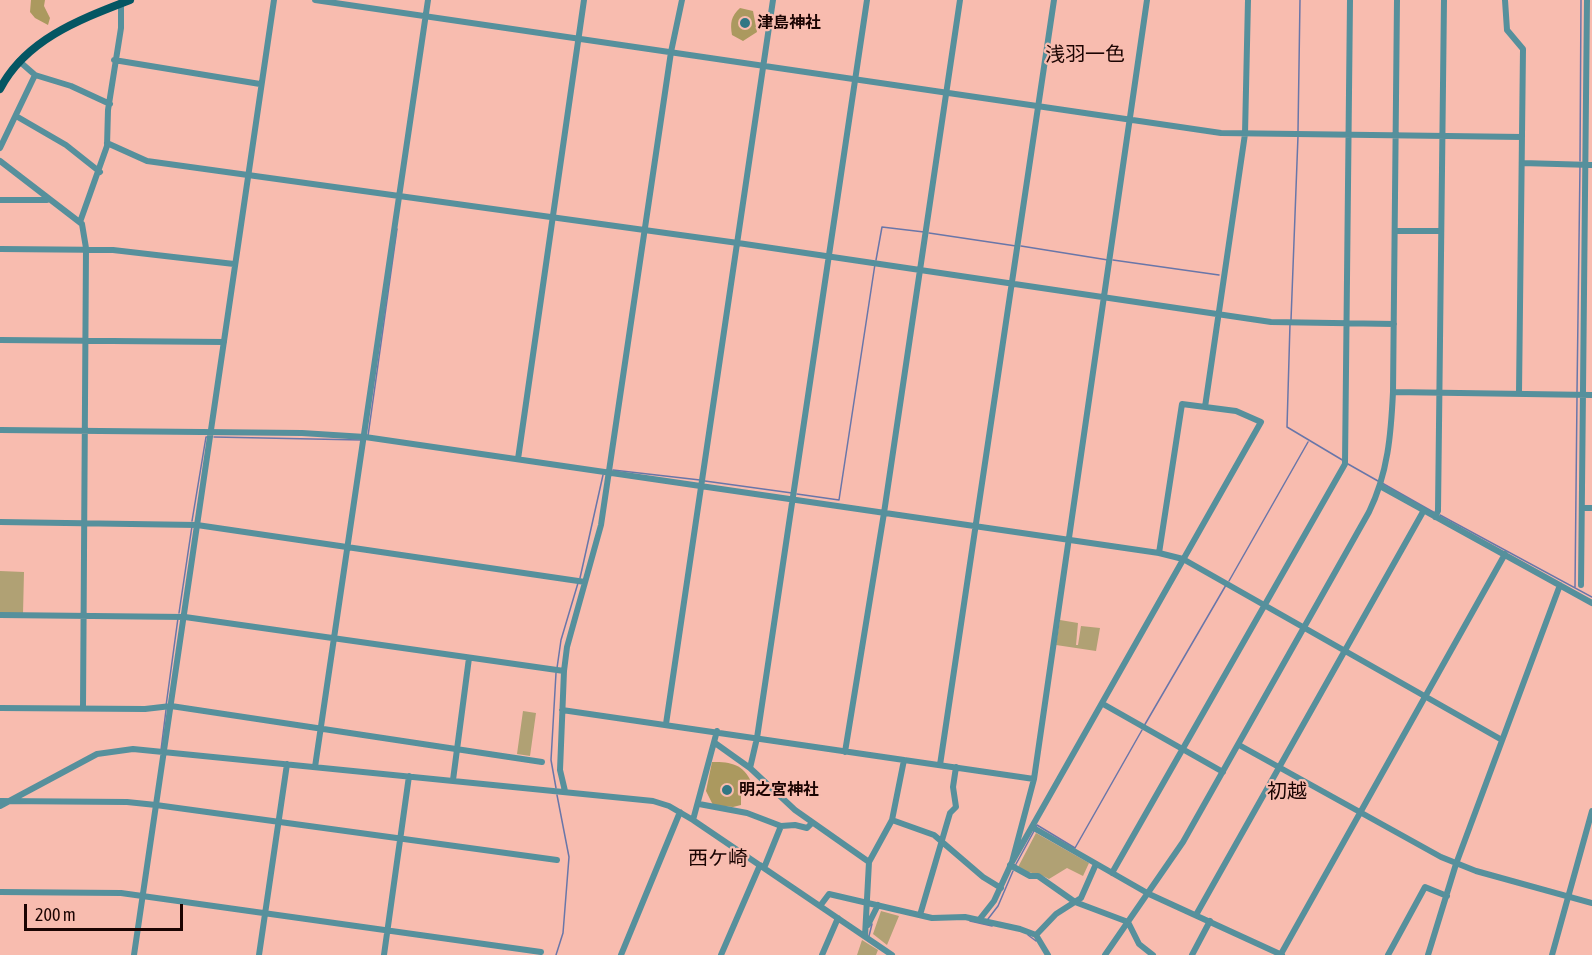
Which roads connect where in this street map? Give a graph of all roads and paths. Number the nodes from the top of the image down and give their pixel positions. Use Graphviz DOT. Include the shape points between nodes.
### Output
graph roads {
  1 [pos="130,0"];
  2 [pos="274,0"];
  3 [pos="315,0"];
  4 [pos="367,0"];
  5 [pos="428,0"];
  6 [pos="584,0"];
  7 [pos="682,0"];
  8 [pos="772,0"];
  9 [pos="867,0"];
  10 [pos="960,0"];
  11 [pos="1054,0"];
  12 [pos="1147,0"];
  13 [pos="1248,0"];
  14 [pos="1350,0"];
  15 [pos="1397,0"];
  16 [pos="1444,0"];
  17 [pos="1505,0"];
  18 [pos="1587,0"];
  19 [pos="122,3"];
  20 [pos="365,8"];
  21 [pos="425,17"];
  22 [pos="578,39"];
  23 [pos="1589,50"];
  24 [pos="671,52"];
  25 [pos="114,60"];
  26 [pos="19,61"];
  27 [pos="763,67"];
  28 [pos="35,75"];
  29 [pos="855,80"];
  30 [pos="260,84"];
  31 [pos="0,89"];
  32 [pos="947,93"];
  33 [pos="110,104"];
  34 [pos="1038,106"];
  35 [pos="16,116"];
  36 [pos="1130,119"];
  37 [pos="1245,134"];
  38 [pos="1349,135"];
  39 [pos="1395,136"];
  40 [pos="1442,136"];
  41 [pos="1522,137"];
  42 [pos="107,142"];
  43 [pos="0,148"];
  44 [pos="0,161"];
  45 [pos="1522,163"];
  46 [pos="1589,165"];
  47 [pos="100,172"];
  48 [pos="247,176"];
  49 [pos="398,195"];
  50 [pos="0,200"];
  51 [pos="48,200"];
  52 [pos="552,218"];
  53 [pos="80,222"];
  54 [pos="645,231"];
  55 [pos="1395,231"];
  56 [pos="1441,231"];
  57 [pos="738,243"];
  58 [pos="86,248"];
  59 [pos="0,249"];
  60 [pos="829,257"];
  61 [pos="234,264"];
  62 [pos="920,271"];
  63 [pos="1584,279"];
  64 [pos="1592,280"];
  65 [pos="1012,284"];
  66 [pos="1103,298"];
  67 [pos="1217,314"];
  68 [pos="1347,324"];
  69 [pos="1394,324"];
  70 [pos="0,340"];
  71 [pos="86,340"];
  72 [pos="224,342"];
  73 [pos="1393,392"];
  74 [pos="1439,393"];
  75 [pos="1519,393"];
  76 [pos="1583,395"];
  77 [pos="1592,395"];
  78 [pos="1205,407"];
  79 [pos="0,430"];
  80 [pos="84,431"];
  81 [pos="212,433"];
  82 [pos="365,437"];
  83 [pos="518,459"];
  84 [pos="610,472"];
  85 [pos="702,486"];
  86 [pos="1380,486"];
  87 [pos="793,499"];
  88 [pos="1582,508"];
  89 [pos="1592,508"];
  90 [pos="1424,510"];
  91 [pos="884,513"];
  92 [pos="1436,517"];
  93 [pos="0,522"];
  94 [pos="85,523"];
  95 [pos="197,525"];
  96 [pos="976,525"];
  97 [pos="1068,540"];
  98 [pos="348,546"];
  99 [pos="1159,553"];
  100 [pos="1505,554"];
  101 [pos="1184,559"];
  102 [pos="585,582"];
  103 [pos="1560,585"];
  104 [pos="1581,585"];
  105 [pos="1592,603"];
  106 [pos="1263,606"];
  107 [pos="0,615"];
  108 [pos="83,616"];
  109 [pos="185,617"];
  110 [pos="1304,629"];
  111 [pos="334,638"];
  112 [pos="1345,652"];
  113 [pos="469,658"];
  114 [pos="564,671"];
  115 [pos="1425,697"];
  116 [pos="1103,704"];
  117 [pos="171,706"];
  118 [pos="0,708"];
  119 [pos="83,708"];
  120 [pos="562,710"];
  121 [pos="666,724"];
  122 [pos="320,728"];
  123 [pos="717,731"];
  124 [pos="757,738"];
  125 [pos="1502,740"];
  126 [pos="715,743"];
  127 [pos="1239,745"];
  128 [pos="457,748"];
  129 [pos="1182,749"];
  130 [pos="164,752"];
  131 [pos="845,752"];
  132 [pos="904,760"];
  133 [pos="542,762"];
  134 [pos="287,764"];
  135 [pos="940,765"];
  136 [pos="315,767"];
  137 [pos="956,767"];
  138 [pos="1279,767"];
  139 [pos="750,768"];
  140 [pos="1223,772"];
  141 [pos="409,776"];
  142 [pos="1034,779"];
  143 [pos="453,780"];
  144 [pos="565,791"];
  145 [pos="0,801"];
  146 [pos="9,801"];
  147 [pos="699,804"];
  148 [pos="156,805"];
  149 [pos="0,806"];
  150 [pos="1592,811"];
  151 [pos="680,812"];
  152 [pos="1361,812"];
  153 [pos="892,819"];
  154 [pos="693,820"];
  155 [pos="278,823"];
  156 [pos="812,823"];
  157 [pos="781,826"];
  158 [pos="1032,827"];
  159 [pos="401,840"];
  160 [pos="942,842"];
  161 [pos="557,860"];
  162 [pos="869,862"];
  163 [pos="1011,863"];
  164 [pos="1096,864"];
  165 [pos="1456,864"];
  166 [pos="762,867"];
  167 [pos="1112,873"];
  168 [pos="1001,888"];
  169 [pos="0,892"];
  170 [pos="1149,894"];
  171 [pos="143,896"];
  172 [pos="1447,896"];
  173 [pos="1567,896"];
  174 [pos="1075,902"];
  175 [pos="868,903"];
  176 [pos="1592,903"];
  177 [pos="878,905"];
  178 [pos="820,906"];
  179 [pos="265,914"];
  180 [pos="920,915"];
  181 [pos="1196,915"];
  182 [pos="838,918"];
  183 [pos="979,920"];
  184 [pos="1210,921"];
  185 [pos="1128,922"];
  186 [pos="388,932"];
  187 [pos="865,933"];
  188 [pos="1036,935"];
  189 [pos="541,952"];
  190 [pos="1282,954"];
  191 [pos="134,955"];
  192 [pos="259,955"];
  193 [pos="384,955"];
  194 [pos="621,955"];
  195 [pos="720,955"];
  196 [pos="822,955"];
  197 [pos="892,955"];
  198 [pos="1048,955"];
  199 [pos="1105,955"];
  200 [pos="1154,955"];
  201 [pos="1192,955"];
  202 [pos="1388,955"];
  203 [pos="1428,955"];
  204 [pos="1552,955"];
  1 -- 19 [label="main road"];
  2 -- 30 [label="street"];
  3 -- 20 [label="street"];
  4 -- 20 [label="street"];
  5 -- 21 [label="street"];
  6 -- 22 [label="street"];
  7 -- 24 [label="street"];
  8 -- 27 [label="street"];
  9 -- 29 [label="street"];
  10 -- 32 [label="street"];
  11 -- 34 [label="street"];
  12 -- 36 [label="street"];
  13 -- 37 [label="street"];
  14 -- 38 [label="street"];
  15 -- 39 [label="street"];
  16 -- 40 [label="street"];
  17 -- 41 [label="street" via="1507,30 1523,49"];
  18 -- 23 [label="street"];
  19 -- 25 [label="street"];
  19 -- 26 [label="main road" via="62,30"];
  20 -- 21 [label="street"];
  21 -- 22 [label="street"];
  21 -- 49 [label="street"];
  22 -- 24 [label="street"];
  22 -- 52 [label="street"];
  23 -- 46 [label="street"];
  24 -- 27 [label="street"];
  24 -- 54 [label="street"];
  25 -- 30 [label="street"];
  25 -- 33 [label="street"];
  26 -- 28 [label="street"];
  26 -- 31 [label="main road"];
  27 -- 29 [label="street"];
  27 -- 57 [label="street"];
  28 -- 33 [label="street"];
  28 -- 35 [label="street"];
  29 -- 32 [label="street"];
  29 -- 60 [label="street"];
  30 -- 48 [label="street"];
  32 -- 34 [label="street"];
  32 -- 62 [label="street"];
  33 -- 42 [label="street"];
  34 -- 36 [label="street"];
  34 -- 65 [label="street"];
  35 -- 43 [label="street"];
  35 -- 47 [label="street" via="66,145"];
  36 -- 37 [label="street"];
  36 -- 66 [label="street"];
  37 -- 38 [label="street"];
  37 -- 67 [label="street"];
  38 -- 39 [label="street"];
  38 -- 68 [label="street"];
  39 -- 40 [label="street"];
  39 -- 55 [label="street"];
  40 -- 41 [label="street"];
  40 -- 56 [label="street"];
  41 -- 45 [label="street"];
  42 -- 47 [label="street"];
  42 -- 48 [label="street" via="147,161"];
  44 -- 51 [label="street"];
  45 -- 46 [label="street"];
  45 -- 75 [label="street"];
  46 -- 63 [label="street"];
  47 -- 53 [label="street"];
  48 -- 49 [label="street"];
  48 -- 61 [label="street"];
  49 -- 52 [label="street"];
  49 -- 82 [label="street"];
  50 -- 51 [label="street"];
  51 -- 53 [label="street"];
  52 -- 54 [label="street"];
  52 -- 83 [label="street"];
  53 -- 58 [label="street"];
  54 -- 57 [label="street"];
  54 -- 84 [label="street"];
  55 -- 56 [label="street"];
  55 -- 69 [label="street"];
  56 -- 74 [label="street"];
  57 -- 60 [label="street"];
  57 -- 85 [label="street"];
  58 -- 59 [label="street"];
  58 -- 61 [label="street"];
  58 -- 71 [label="street"];
  60 -- 62 [label="street"];
  60 -- 87 [label="street"];
  61 -- 72 [label="street"];
  62 -- 65 [label="street"];
  62 -- 91 [label="street"];
  63 -- 64 [label="street"];
  63 -- 76 [label="street"];
  65 -- 66 [label="street"];
  65 -- 96 [label="street"];
  66 -- 67 [label="street"];
  66 -- 97 [label="street"];
  67 -- 68 [label="street" via="1270,322"];
  67 -- 78 [label="street"];
  68 -- 69 [label="street"];
  68 -- 106 [label="street" via="1345,464"];
  69 -- 73 [label="street"];
  70 -- 71 [label="street"];
  71 -- 72 [label="street"];
  71 -- 80 [label="street"];
  72 -- 81 [label="street"];
  73 -- 74 [label="street"];
  73 -- 86 [label="street" via="1391,437"];
  74 -- 75 [label="street"];
  74 -- 92 [label="street"];
  75 -- 76 [label="street"];
  76 -- 77 [label="street"];
  76 -- 88 [label="street"];
  78 -- 99 [label="street" via="1182,404"];
  78 -- 101 [label="street" via="1236,411 1261,422"];
  79 -- 80 [label="street"];
  80 -- 81 [label="street"];
  80 -- 94 [label="street"];
  81 -- 82 [label="street"];
  81 -- 95 [label="street"];
  82 -- 83 [label="street"];
  82 -- 98 [label="street"];
  83 -- 84 [label="street"];
  84 -- 85 [label="street"];
  84 -- 102 [label="street"];
  85 -- 87 [label="street"];
  85 -- 121 [label="street"];
  86 -- 90 [label="street"];
  86 -- 110 [label="street"];
  87 -- 91 [label="street"];
  87 -- 124 [label="street"];
  88 -- 89 [label="street"];
  88 -- 104 [label="street"];
  90 -- 92 [label="street"];
  90 -- 112 [label="street"];
  91 -- 96 [label="street"];
  91 -- 131 [label="street"];
  92 -- 100 [label="street"];
  93 -- 94 [label="street"];
  94 -- 95 [label="street"];
  94 -- 108 [label="street"];
  95 -- 98 [label="street"];
  95 -- 109 [label="street"];
  96 -- 97 [label="street"];
  96 -- 135 [label="street"];
  97 -- 99 [label="street"];
  97 -- 142 [label="street"];
  98 -- 102 [label="street"];
  98 -- 111 [label="street"];
  99 -- 101 [label="street"];
  100 -- 103 [label="street"];
  100 -- 115 [label="street"];
  101 -- 106 [label="street"];
  101 -- 116 [label="street"];
  102 -- 114 [label="street"];
  103 -- 105 [label="street"];
  103 -- 125 [label="street"];
  106 -- 110 [label="street"];
  106 -- 129 [label="street"];
  107 -- 108 [label="street"];
  108 -- 109 [label="street"];
  108 -- 119 [label="street"];
  109 -- 111 [label="street"];
  109 -- 117 [label="street"];
  110 -- 112 [label="street"];
  110 -- 127 [label="street"];
  111 -- 113 [label="street"];
  111 -- 122 [label="street"];
  112 -- 115 [label="street"];
  112 -- 138 [label="street"];
  113 -- 114 [label="street"];
  113 -- 128 [label="street"];
  114 -- 120 [label="street"];
  115 -- 125 [label="street"];
  115 -- 152 [label="street"];
  116 -- 129 [label="street"];
  116 -- 158 [label="street"];
  117 -- 119 [label="street"];
  117 -- 122 [label="street"];
  117 -- 130 [label="street"];
  118 -- 119 [label="street"];
  120 -- 121 [label="street"];
  120 -- 144 [label="street" via="560,770"];
  121 -- 123 [label="street"];
  122 -- 128 [label="street"];
  122 -- 136 [label="street"];
  123 -- 124 [label="street"];
  123 -- 126 [label="street"];
  124 -- 131 [label="street"];
  124 -- 139 [label="street"];
  125 -- 165 [label="street"];
  126 -- 139 [label="street"];
  126 -- 147 [label="street"];
  127 -- 138 [label="street"];
  127 -- 140 [label="street"];
  128 -- 133 [label="street"];
  128 -- 143 [label="street"];
  129 -- 140 [label="street"];
  129 -- 167 [label="street"];
  130 -- 134 [label="street"];
  130 -- 146 [label="street" via="133,749 98,754"];
  130 -- 148 [label="street"];
  131 -- 132 [label="street"];
  132 -- 135 [label="street"];
  132 -- 153 [label="street"];
  134 -- 136 [label="street"];
  134 -- 155 [label="street"];
  135 -- 137 [label="street"];
  136 -- 141 [label="street"];
  137 -- 142 [label="street"];
  137 -- 160 [label="street" via="956,807 950,813"];
  138 -- 152 [label="street"];
  138 -- 181 [label="street"];
  139 -- 156 [label="street"];
  140 -- 170 [label="street"];
  141 -- 143 [label="street"];
  141 -- 159 [label="street"];
  142 -- 163 [label="street"];
  143 -- 144 [label="street"];
  144 -- 151 [label="street" via="653,801"];
  145 -- 146 [label="street"];
  146 -- 148 [label="street"];
  146 -- 149 [label="street"];
  147 -- 154 [label="street"];
  147 -- 157 [label="street" via="747,813"];
  148 -- 155 [label="street"];
  148 -- 171 [label="street"];
  150 -- 173 [label="street"];
  151 -- 154 [label="street"];
  151 -- 194 [label="street"];
  152 -- 165 [label="street"];
  152 -- 190 [label="street"];
  153 -- 160 [label="street" via="934,835"];
  153 -- 162 [label="street"];
  154 -- 166 [label="street"];
  155 -- 159 [label="street"];
  155 -- 179 [label="street"];
  156 -- 157 [label="street" via="807,828"];
  156 -- 162 [label="street"];
  157 -- 166 [label="street"];
  158 -- 163 [label="street"];
  158 -- 164 [label="street"];
  159 -- 161 [label="street"];
  159 -- 186 [label="street"];
  160 -- 168 [label="street"];
  160 -- 180 [label="street"];
  162 -- 175 [label="street"];
  163 -- 168 [label="street"];
  163 -- 174 [label="street"];
  164 -- 167 [label="street"];
  164 -- 174 [label="street" via="1081,898"];
  165 -- 172 [label="street"];
  165 -- 173 [label="street"];
  166 -- 178 [label="street"];
  166 -- 195 [label="street"];
  167 -- 170 [label="street"];
  168 -- 183 [label="street"];
  169 -- 171 [label="street"];
  170 -- 181 [label="street"];
  170 -- 185 [label="street"];
  171 -- 179 [label="street"];
  171 -- 191 [label="street"];
  172 -- 202 [label="street" via="1425,887"];
  172 -- 203 [label="street"];
  173 -- 176 [label="street"];
  173 -- 204 [label="street"];
  174 -- 185 [label="street"];
  174 -- 188 [label="street" via="1056,914"];
  175 -- 177 [label="street"];
  175 -- 178 [label="street" via="829,894"];
  175 -- 187 [label="street"];
  177 -- 180 [label="street"];
  177 -- 187 [label="street"];
  178 -- 182 [label="street"];
  179 -- 186 [label="street"];
  179 -- 192 [label="street"];
  180 -- 183 [label="street"];
  181 -- 184 [label="street"];
  182 -- 187 [label="street"];
  182 -- 196 [label="street"];
  183 -- 188 [label="street"];
  184 -- 190 [label="street"];
  184 -- 201 [label="street"];
  185 -- 199 [label="street"];
  185 -- 200 [label="street" via="1139,944"];
  186 -- 189 [label="street"];
  186 -- 193 [label="street"];
  187 -- 197 [label="street"];
  188 -- 198 [label="street"];
}
